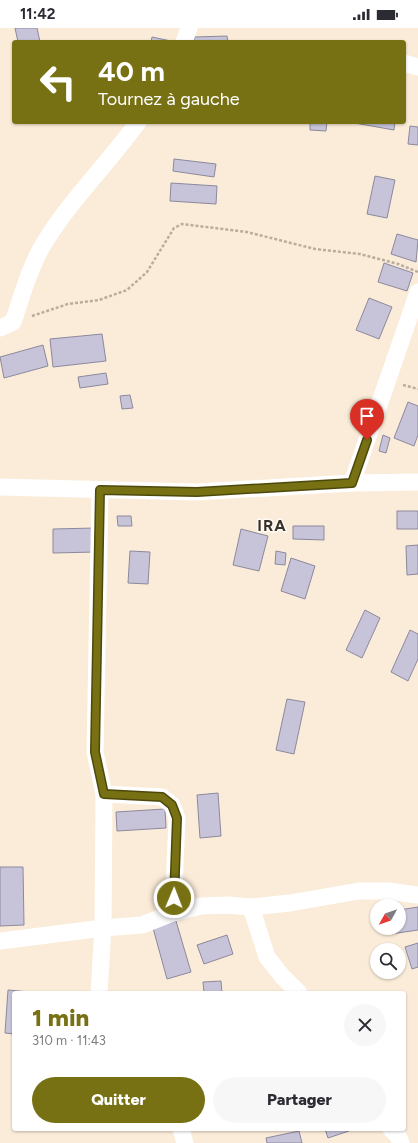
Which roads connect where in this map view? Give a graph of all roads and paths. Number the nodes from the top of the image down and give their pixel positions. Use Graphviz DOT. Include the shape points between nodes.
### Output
graph roads {
  1 [pos="189,28"];
  2 [pos="185,40"];
  3 [pos="406,64"];
  4 [pos="418,67"];
  5 [pos="137,124"];
  6 [pos="418,272"];
  7 [pos="418,292"];
  8 [pos="7,325"];
  9 [pos="418,482"];
  10 [pos="352,483"];
  11 [pos="0,486"];
  12 [pos="100,490"];
  13 [pos="104,794"];
  14 [pos="418,895"];
  15 [pos="251,907"];
  16 [pos="173,913"];
  17 [pos="103,928"];
  18 [pos="0,942"];
  19 [pos="99,991"];
  20 [pos="297,991"];
  21 [pos="182,1131"];
  22 [pos="393,1131"];
  23 [pos="185,1143"];
  24 [pos="401,1143"];
  1 -- 2 [label="street"];
  3 -- 4 [label="street"];
  5 -- 8 [label="street" via="69,206 42,246"];
  6 -- 8 [label="path" via="360,254 315,249 247,232 182,224 174,228 147,272 127,290 99,300 68,304"];
  7 -- 10 [label="street"];
  9 -- 10 [label="street"];
  10 -- 12 [label="street" via="197,492"];
  11 -- 12 [label="street"];
  12 -- 13 [label="street" via="95,752"];
  13 -- 16 [label="street" via="162,797 172,805 177,818"];
  13 -- 17 [label="street"];
  14 -- 15 [label="street" via="388,890 359,891"];
  15 -- 16 [label="street" via="201,906"];
  15 -- 20 [label="street" via="267,956"];
  16 -- 17 [label="street" via="142,925"];
  17 -- 18 [label="street"];
  17 -- 19 [label="street"];
  21 -- 23 [label="street"];
  22 -- 24 [label="street"];
}
